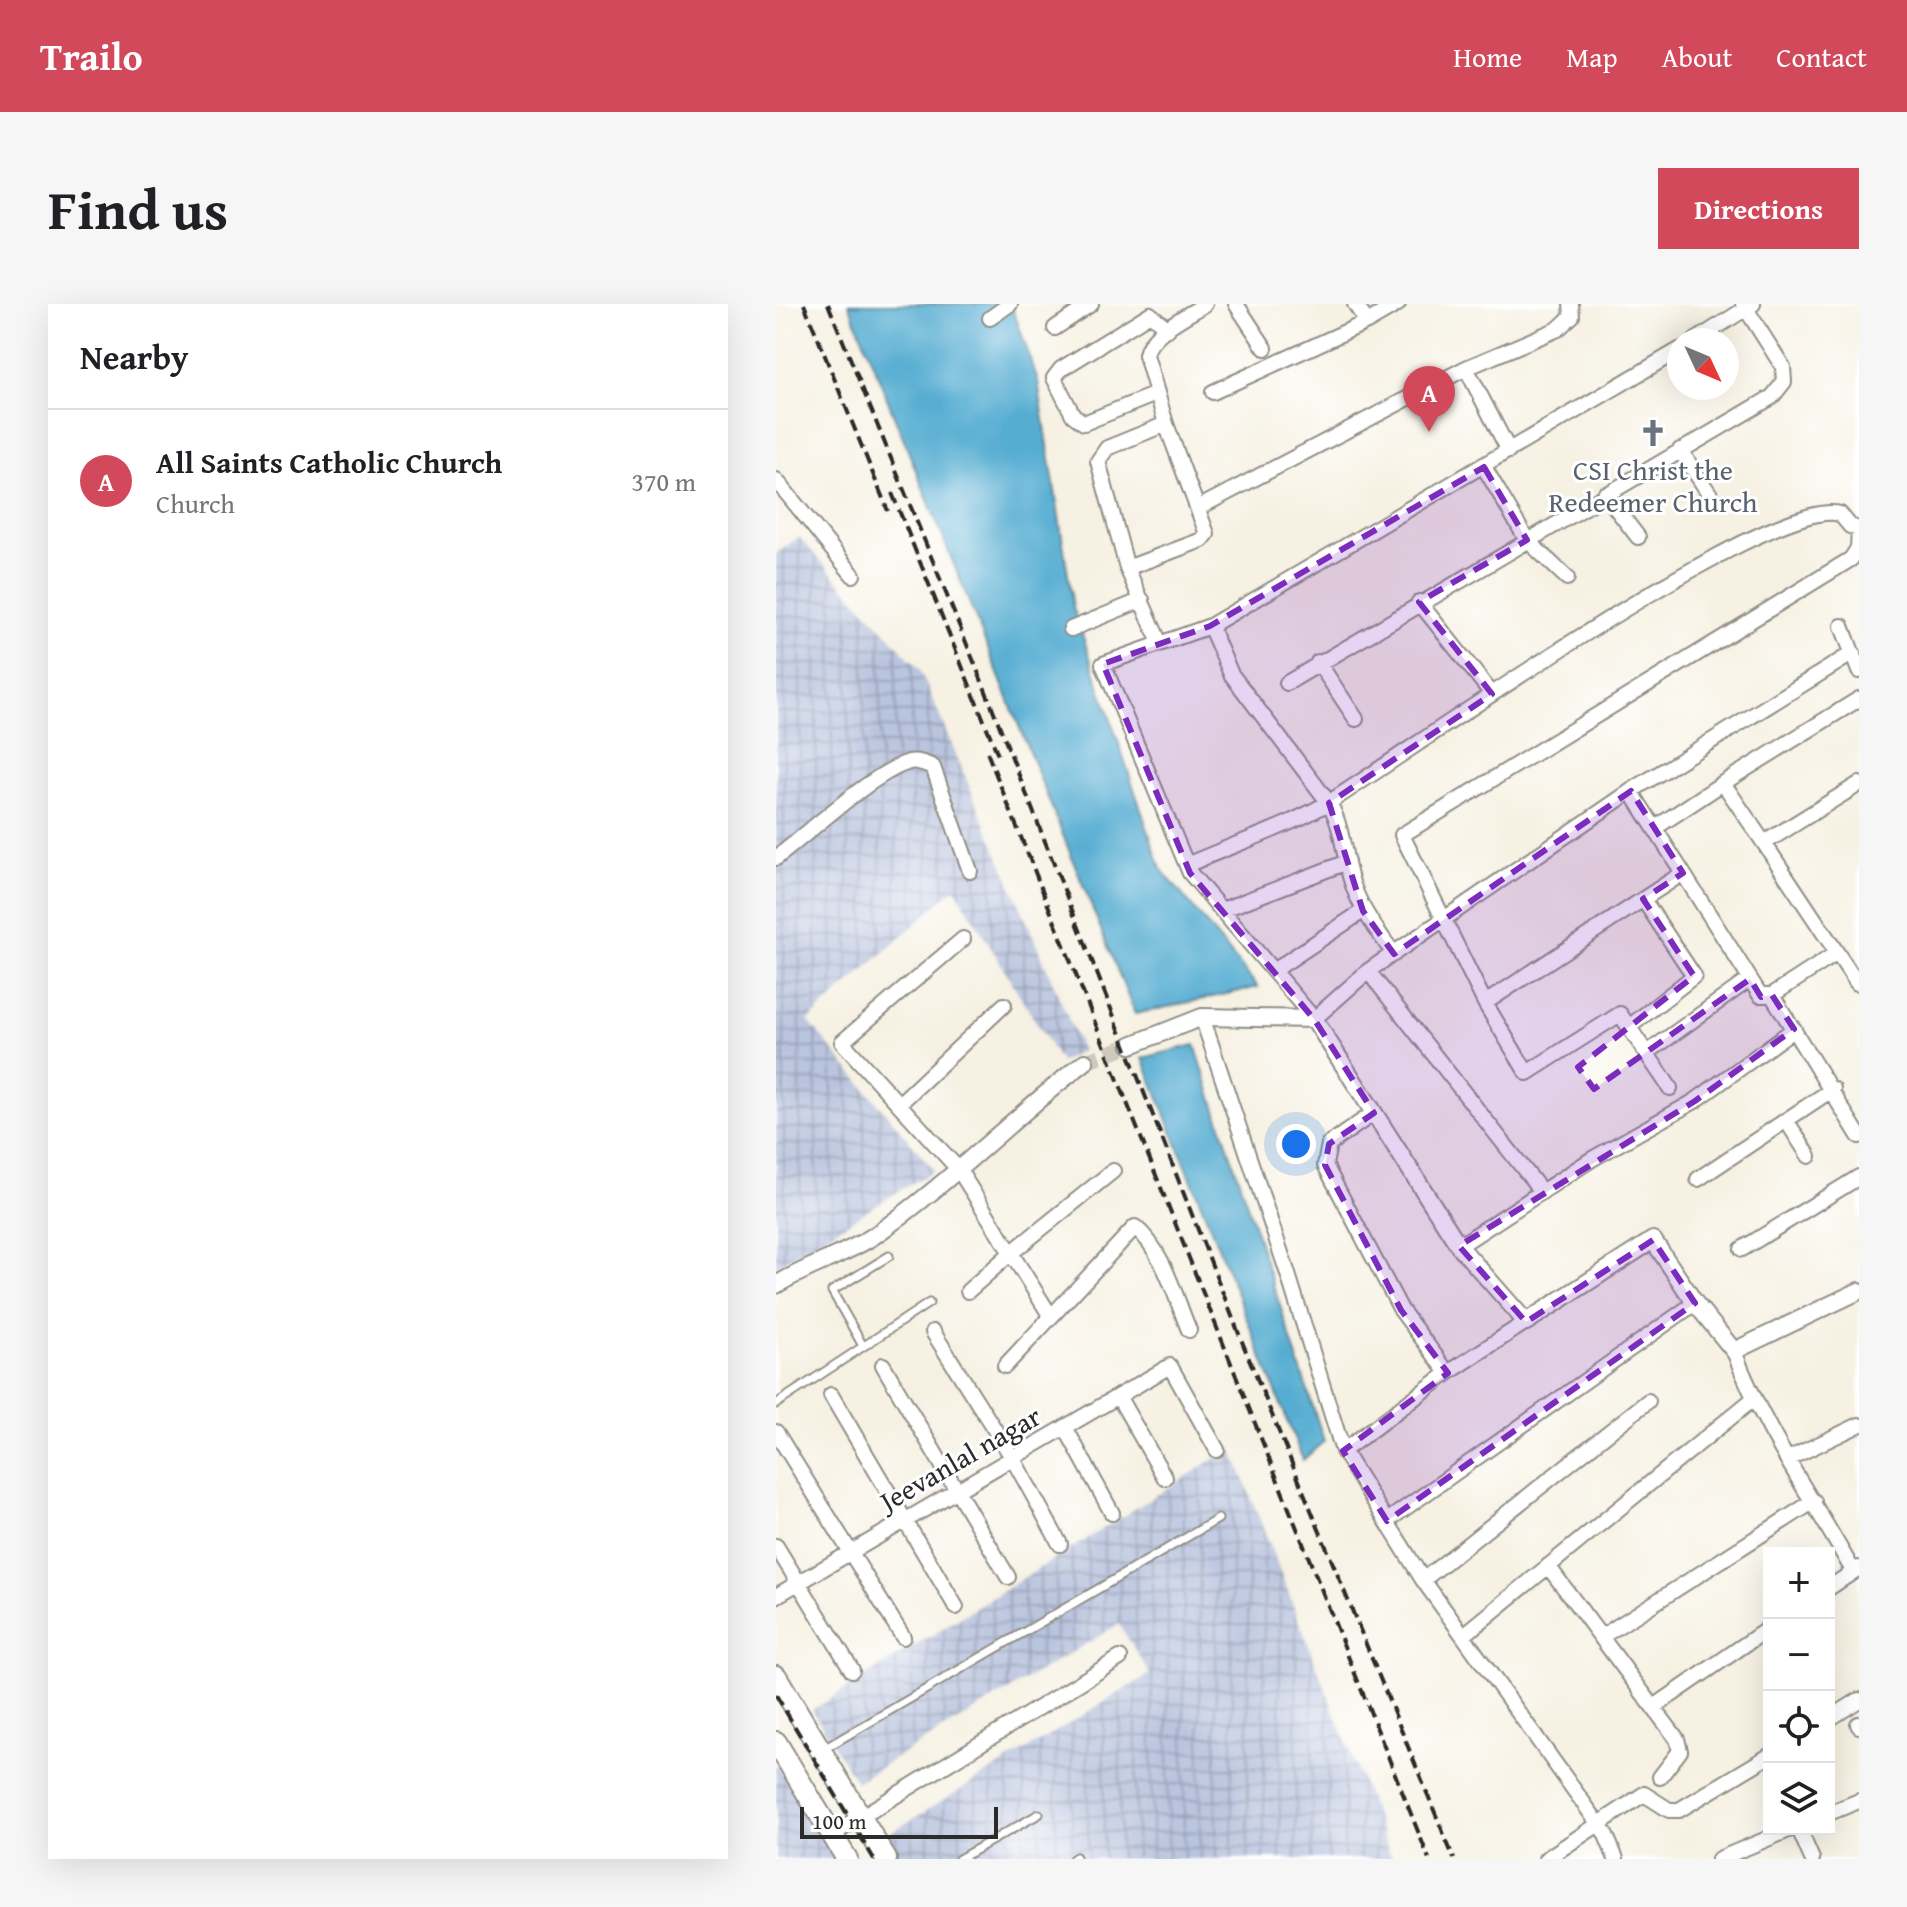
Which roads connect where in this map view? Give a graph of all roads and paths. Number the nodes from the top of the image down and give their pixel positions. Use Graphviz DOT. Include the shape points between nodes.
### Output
graph roads {
  1 [pos="1010,304"];
  2 [pos="1091,304"];
  3 [pos="1205,304"];
  4 [pos="1236,304"];
  5 [pos="1355,304"];
  6 [pos="1398,304"];
  7 [pos="1571,304"];
  8 [pos="1747,306"];
  9 [pos="990,318"];
  10 [pos="1367,322"];
  11 [pos="1055,328"];
  12 [pos="1714,328"];
  13 [pos="1168,329"];
  14 [pos="1265,348"];
  15 [pos="1667,357"];
  16 [pos="1466,368"];
  17 [pos="1213,392"];
  18 [pos="1156,394"];
  19 [pos="1166,424"];
  20 [pos="1680,450"];
  21 [pos="1509,451"];
  22 [pos="1484,467"];
  23 [pos="777,483"];
  24 [pos="1605,494"];
  25 [pos="1713,499"];
  26 [pos="1198,508"];
  27 [pos="1638,537"];
  28 [pos="1527,540"];
  29 [pos="1127,568"];
  30 [pos="853,575"];
  31 [pos="1567,578"];
  32 [pos="1142,600"];
  33 [pos="1419,602"];
  34 [pos="1210,626"];
  35 [pos="1842,626"];
  36 [pos="1071,629"];
  37 [pos="1159,641"];
  38 [pos="1853,653"];
  39 [pos="1318,662"];
  40 [pos="1859,671"];
  41 [pos="1287,683"];
  42 [pos="1492,694"];
  43 [pos="1859,699"];
  44 [pos="1356,719"];
  45 [pos="1723,783"];
  46 [pos="1859,784"];
  47 [pos="1631,791"];
  48 [pos="1329,803"];
  49 [pos="1655,828"];
  50 [pos="1764,843"];
  51 [pos="776,858"];
  52 [pos="1347,862"];
  53 [pos="1187,865"];
  54 [pos="970,871"];
  55 [pos="1683,873"];
  56 [pos="1643,899"];
  57 [pos="1222,910"];
  58 [pos="1363,911"];
  59 [pos="1443,922"];
  60 [pos="963,939"];
  61 [pos="1837,953"];
  62 [pos="1394,954"];
  63 [pos="1273,971"];
  64 [pos="1368,971"];
  65 [pos="1750,979"];
  66 [pos="1858,984"];
  67 [pos="1772,995"];
  68 [pos="1485,1003"];
  69 [pos="1004,1005"];
  70 [pos="1202,1017"];
  71 [pos="1314,1019"];
  72 [pos="1629,1027"];
  73 [pos="1794,1029"];
  74 [pos="1131,1045"];
  75 [pos="1647,1053"];
  76 [pos="1085,1062"];
  77 [pos="1670,1088"];
  78 [pos="1833,1089"];
  79 [pos="899,1104"];
  80 [pos="1374,1113"];
  81 [pos="1786,1120"];
  82 [pos="1859,1136"];
  83 [pos="1809,1156"];
  84 [pos="959,1170"];
  85 [pos="1113,1171"];
  86 [pos="1859,1177"];
  87 [pos="1698,1179"];
  88 [pos="1542,1192"];
  89 [pos="1459,1246"];
  90 [pos="1742,1249"];
  91 [pos="1011,1253"];
  92 [pos="889,1256"];
  93 [pos="776,1285"];
  94 [pos="968,1291"];
  95 [pos="1859,1291"];
  96 [pos="929,1303"];
  97 [pos="1695,1303"];
  98 [pos="1050,1315"];
  99 [pos="1526,1322"];
  100 [pos="1189,1330"];
  101 [pos="933,1332"];
  102 [pos="863,1346"];
  103 [pos="1734,1351"];
  104 [pos="883,1365"];
  105 [pos="1005,1366"];
  106 [pos="1448,1373"];
  107 [pos="831,1395"];
  108 [pos="1118,1396"];
  109 [pos="1752,1400"];
  110 [pos="1648,1401"];
  111 [pos="776,1404"];
  112 [pos="1859,1425"];
  113 [pos="1065,1427"];
  114 [pos="776,1432"];
  115 [pos="1217,1450"];
  116 [pos="1343,1451"];
  117 [pos="1012,1457"];
  118 [pos="1790,1458"];
  119 [pos="1165,1478"];
  120 [pos="957,1489"];
  121 [pos="1814,1501"];
  122 [pos="1112,1513"];
  123 [pos="906,1519"];
  124 [pos="1218,1519"];
  125 [pos="1387,1521"];
  126 [pos="1060,1544"];
  127 [pos="776,1546"];
  128 [pos="850,1552"];
  129 [pos="1548,1566"];
  130 [pos="1856,1570"];
  131 [pos="1008,1577"];
  132 [pos="1423,1580"];
  133 [pos="799,1582"];
  134 [pos="1835,1584"];
  135 [pos="776,1596"];
  136 [pos="956,1607"];
  137 [pos="1763,1632"];
  138 [pos="1464,1635"];
  139 [pos="903,1637"];
  140 [pos="1601,1637"];
  141 [pos="1120,1658"];
  142 [pos="852,1670"];
  143 [pos="776,1676"];
  144 [pos="1859,1700"];
  145 [pos="1654,1707"];
  146 [pos="1835,1715"];
  147 [pos="776,1742"];
  148 [pos="820,1751"];
  149 [pos="1763,1760"];
  150 [pos="1660,1777"];
  151 [pos="1859,1801"];
  152 [pos="1835,1811"];
  153 [pos="1039,1814"];
  154 [pos="861,1815"];
  155 [pos="1601,1826"];
  156 [pos="833,1834"];
  157 [pos="1777,1835"];
  158 [pos="1802,1835"];
  159 [pos="847,1859"];
  160 [pos="886,1859"];
  161 [pos="959,1859"];
  162 [pos="1546,1859"];
  163 [pos="1616,1859"];
  164 [pos="1719,1859"];
  165 [pos="1812,1859"];
  1 -- 9 [label="street"];
  2 -- 11 [label="street"];
  3 -- 13 [label="street"];
  4 -- 14 [label="street"];
  5 -- 10 [label="street"];
  6 -- 10 [label="street"];
  7 -- 16 [label="street" via="1572,316 1558,329"];
  8 -- 12 [label="street"];
  8 -- 20 [label="street" via="1783,367 1784,382 1772,397"];
  10 -- 17 [label="street"];
  13 -- 18 [label="street" via="1147,347"];
  13 -- 18 [label="street" via="1150,314 1054,378 1073,415 1084,423"];
  15 -- 21 [label="street"];
  16 -- 21 [label="street"];
  16 -- 26 [label="street"];
  18 -- 19 [label="street"];
  19 -- 26 [label="street"];
  19 -- 29 [label="street" via="1107,448 1098,461"];
  20 -- 24 [label="street"];
  20 -- 25 [label="street"];
  21 -- 22 [label="street"];
  22 -- 28 [label="street"];
  22 -- 34 [label="street"];
  23 -- 30 [label="street"];
  24 -- 27 [label="street"];
  24 -- 28 [label="street"];
  26 -- 29 [label="street" via="1204,538"];
  28 -- 31 [label="street"];
  28 -- 33 [label="street"];
  29 -- 32 [label="street"];
  32 -- 36 [label="street"];
  32 -- 37 [label="street"];
  33 -- 39 [label="street"];
  33 -- 42 [label="street"];
  34 -- 37 [label="street"];
  34 -- 48 [label="street" via="1231,674"];
  35 -- 38 [label="street"];
  37 -- 53 [label="street" via="1103,664"];
  38 -- 40 [label="street"];
  38 -- 47 [label="street"];
  39 -- 41 [label="street"];
  39 -- 44 [label="street"];
  42 -- 48 [label="street"];
  42 -- 59 [label="street" via="1656,590 1738,546 1828,513 1840,514 1859,529 1851,559 1402,835"];
  43 -- 45 [label="street"];
  45 -- 49 [label="street"];
  45 -- 50 [label="street"];
  46 -- 50 [label="street"];
  47 -- 49 [label="street"];
  47 -- 59 [label="street"];
  48 -- 52 [label="street"];
  48 -- 53 [label="street"];
  49 -- 55 [label="street"];
  50 -- 61 [label="street"];
  51 -- 54 [label="street" via="871,785 918,761 933,767"];
  52 -- 57 [label="street"];
  52 -- 58 [label="street"];
  53 -- 57 [label="street"];
  55 -- 56 [label="street"];
  55 -- 65 [label="street"];
  56 -- 68 [label="street"];
  56 -- 72 [label="street" via="1694,976"];
  57 -- 63 [label="street"];
  58 -- 62 [label="street"];
  58 -- 63 [label="street"];
  59 -- 62 [label="street"];
  59 -- 68 [label="street"];
  60 -- 79 [label="street" via="842,1042"];
  61 -- 66 [label="street"];
  61 -- 67 [label="street"];
  62 -- 64 [label="street"];
  63 -- 71 [label="street"];
  64 -- 71 [label="street"];
  64 -- 88 [label="street"];
  65 -- 67 [label="street" via="1760,995"];
  65 -- 75 [label="street"];
  67 -- 73 [label="street"];
  68 -- 72 [label="street" via="1527,1073 1620,1014"];
  69 -- 79 [label="street"];
  70 -- 71 [label="street"];
  70 -- 74 [label="street"];
  70 -- 116 [label="street"];
  71 -- 80 [label="street"];
  72 -- 75 [label="street"];
  73 -- 78 [label="street"];
  73 -- 88 [label="street" via="1695,1101"];
  75 -- 77 [label="street"];
  76 -- 84 [label="street" via="1024,1109"];
  78 -- 81 [label="street"];
  78 -- 82 [label="street"];
  79 -- 84 [label="street"];
  80 -- 89 [label="street"];
  80 -- 106 [label="street" via="1329,1144 1325,1165 1401,1310"];
  81 -- 83 [label="street"];
  81 -- 87 [label="street"];
  84 -- 91 [label="street"];
  84 -- 93 [label="street" via="872,1237"];
  85 -- 91 [label="street"];
  86 -- 90 [label="street"];
  88 -- 89 [label="street"];
  89 -- 99 [label="street"];
  91 -- 94 [label="street"];
  91 -- 98 [label="street"];
  92 -- 102 [label="lane" via="832,1291"];
  95 -- 103 [label="street"];
  96 -- 102 [label="lane"];
  97 -- 99 [label="street" via="1653,1240"];
  97 -- 103 [label="street"];
  97 -- 125 [label="street"];
  98 -- 100 [label="street" via="1135,1227 1158,1257"];
  98 -- 105 [label="street"];
  99 -- 106 [label="street"];
  101 -- 117 [label="street"];
  102 -- 111 [label="lane"];
  103 -- 109 [label="street"];
  104 -- 120 [label="street"];
  106 -- 116 [label="street"];
  107 -- 123 [label="street"];
  108 -- 113 [label="street, Jeevanlal nagar"];
  108 -- 115 [label="street, Jeevanlal nagar" via="1170,1366"];
  108 -- 119 [label="street"];
  109 -- 118 [label="street"];
  109 -- 129 [label="street"];
  110 -- 132 [label="street"];
  112 -- 118 [label="street"];
  113 -- 117 [label="street, Jeevanlal nagar"];
  113 -- 122 [label="street"];
  114 -- 128 [label="street"];
  116 -- 125 [label="street"];
  117 -- 120 [label="street, Jeevanlal nagar"];
  117 -- 126 [label="street"];
  118 -- 121 [label="street"];
  120 -- 123 [label="street, Jeevanlal nagar"];
  120 -- 131 [label="street"];
  121 -- 130 [label="street"];
  121 -- 140 [label="street"];
  123 -- 128 [label="street, Jeevanlal nagar"];
  123 -- 136 [label="street"];
  124 -- 148 [label="lane"];
  125 -- 132 [label="street"];
  127 -- 133 [label="street"];
  128 -- 133 [label="street, Jeevanlal nagar"];
  128 -- 139 [label="street"];
  129 -- 138 [label="street"];
  129 -- 140 [label="street"];
  130 -- 134 [label="street"];
  132 -- 138 [label="street"];
  133 -- 135 [label="street, Jeevanlal nagar"];
  133 -- 142 [label="street"];
  137 -- 145 [label="street"];
  138 -- 155 [label="street"];
  140 -- 145 [label="street"];
  141 -- 154 [label="street"];
  143 -- 148 [label="main road"];
  144 -- 146 [label="street"];
  145 -- 150 [label="street" via="1680,1751"];
  147 -- 156 [label="main road"];
  148 -- 154 [label="main road"];
  149 -- 155 [label="street" via="1679,1810 1669,1810 1644,1794"];
  151 -- 152 [label="street"];
  153 -- 161 [label="lane"];
  154 -- 156 [label="street"];
  154 -- 160 [label="main road"];
  155 -- 162 [label="street"];
  155 -- 163 [label="street"];
  156 -- 159 [label="main road"];
  157 -- 164 [label="street"];
  158 -- 165 [label="street"];
}
